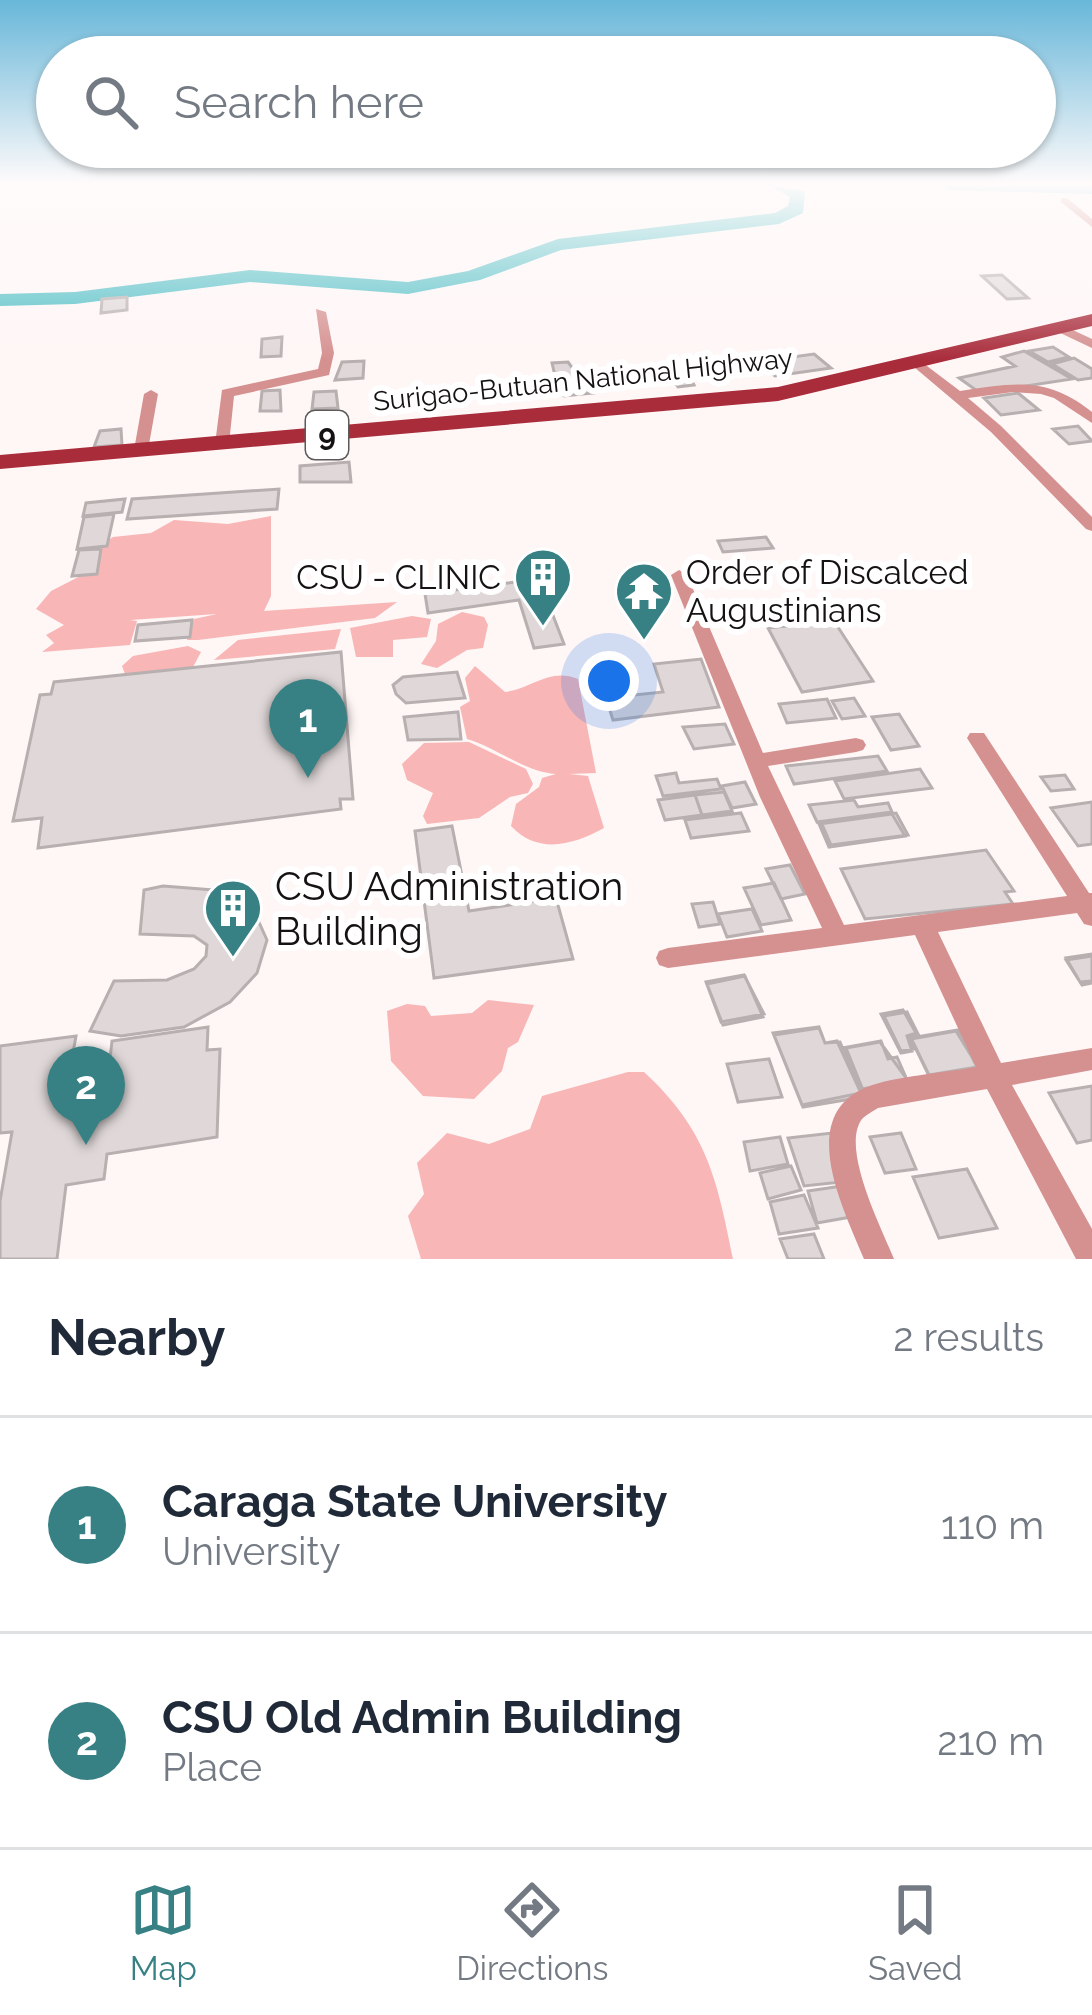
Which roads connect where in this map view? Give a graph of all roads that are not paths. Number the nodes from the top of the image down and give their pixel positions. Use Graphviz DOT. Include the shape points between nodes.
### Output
graph roads {
  1 [pos="320,312"];
  2 [pos="1092,320"];
  3 [pos="1060,328"];
  4 [pos="1092,344"];
  5 [pos="919,364"];
  6 [pos="152,394"];
  7 [pos="956,396"];
  8 [pos="1092,419"];
  9 [pos="222,444"];
  10 [pos="141,450"];
  11 [pos="0,462"];
  12 [pos="1092,526"];
  13 [pos="679,575"];
  14 [pos="977,738"];
  15 [pos="856,745"];
  16 [pos="756,761"];
  17 [pos="1089,908"];
  18 [pos="922,924"];
  19 [pos="837,935"];
  20 [pos="668,958"];
  21 [pos="1092,1059"];
  22 [pos="992,1073"];
  23 [pos="879,1259"];
  24 [pos="1092,1259"];
  1 -- 9 [label="street" via="324,372 227,392"];
  2 -- 3 [label="main road, Surigao-Butuan National Highway / 9"];
  3 -- 4 [label="street"];
  3 -- 5 [label="main road, Surigao-Butuan National Highway / 9"];
  5 -- 7 [label="street"];
  5 -- 9 [label="main road, Surigao-Butuan National Highway / 9" via="733,400"];
  6 -- 10 [label="street"];
  7 -- 8 [label="street" via="1040,387"];
  7 -- 12 [label="street"];
  9 -- 10 [label="main road, Surigao-Butuan National Highway / 9"];
  10 -- 11 [label="main road, Surigao-Butuan National Highway / 9"];
  13 -- 16 [label="street"];
  14 -- 17 [label="street"];
  15 -- 16 [label="street"];
  16 -- 19 [label="street"];
  17 -- 18 [label="street"];
  18 -- 19 [label="street"];
  18 -- 22 [label="street"];
  19 -- 20 [label="street"];
  21 -- 22 [label="street"];
  22 -- 23 [label="street" via="860,1101 841,1123"];
  22 -- 24 [label="street"];
}
